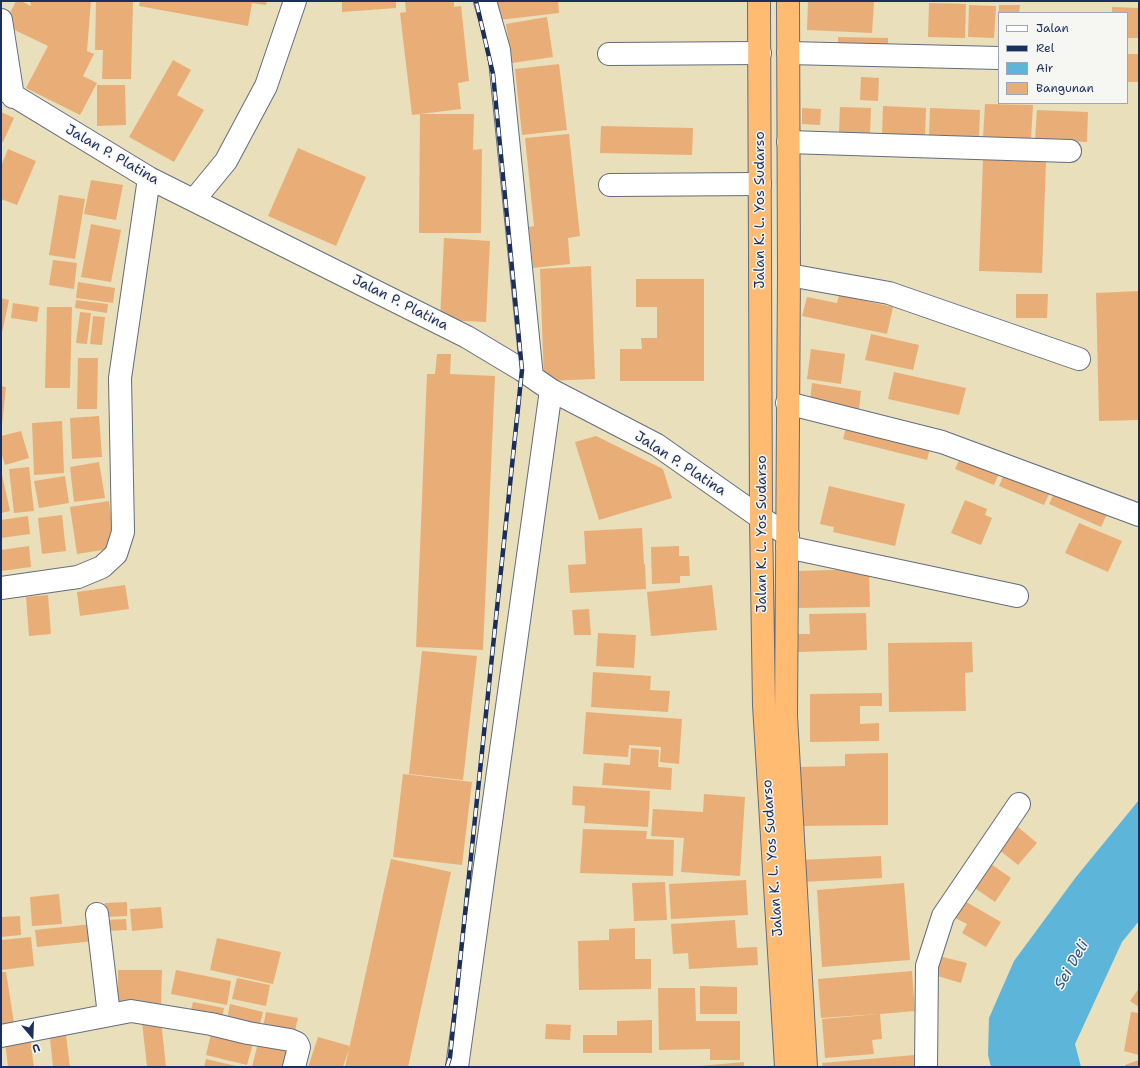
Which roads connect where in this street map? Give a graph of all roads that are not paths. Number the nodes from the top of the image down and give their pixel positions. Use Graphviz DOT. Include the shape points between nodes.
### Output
graph roads {
  1 [pos="295,1"];
  2 [pos="485,1"];
  3 [pos="759,1"];
  4 [pos="788,1"];
  5 [pos="1,20"];
  6 [pos="760,53"];
  7 [pos="788,53"];
  8 [pos="609,54"];
  9 [pos="998,58"];
  10 [pos="7,92"];
  11 [pos="788,142"];
  12 [pos="1070,151"];
  13 [pos="149,178"];
  14 [pos="760,184"];
  15 [pos="610,186"];
  16 [pos="194,200"];
  17 [pos="789,275"];
  18 [pos="1078,359"];
  19 [pos="532,377"];
  20 [pos="551,390"];
  21 [pos="787,403"];
  22 [pos="1139,515"];
  23 [pos="762,518"];
  24 [pos="788,541"];
  25 [pos="1,588"];
  26 [pos="1017,596"];
  27 [pos="1019,804"];
  28 [pos="96,914"];
  29 [pos="109,1014"];
  30 [pos="1,1036"];
  31 [pos="294,1067"];
  32 [pos="457,1067"];
  33 [pos="786,1067"];
  34 [pos="806,1067"];
  35 [pos="926,1067"];
  1 -- 16 [label="street" via="266,86 226,161"];
  2 -- 19 [label="street" via="499,50"];
  3 -- 6 [label="highway, Jalan K. L. Yos Sudarso"];
  4 -- 7 [label="highway, Jalan K. L. Yos Sudarso"];
  5 -- 10 [label="street"];
  6 -- 8 [label="street"];
  6 -- 14 [label="highway, Jalan K. L. Yos Sudarso"];
  7 -- 9 [label="street"];
  7 -- 11 [label="highway, Jalan K. L. Yos Sudarso"];
  10 -- 13 [label="street, Jalan P. Platina"];
  11 -- 12 [label="street"];
  11 -- 17 [label="highway, Jalan K. L. Yos Sudarso"];
  13 -- 16 [label="street, Jalan P. Platina"];
  13 -- 25 [label="street" via="120,378 123,532 116,554 102,567 78,577"];
  14 -- 15 [label="street"];
  14 -- 23 [label="highway, Jalan K. L. Yos Sudarso"];
  16 -- 19 [label="street, Jalan P. Platina" via="467,337"];
  17 -- 18 [label="street" via="889,293"];
  17 -- 21 [label="highway, Jalan K. L. Yos Sudarso"];
  19 -- 20 [label="street, Jalan P. Platina"];
  20 -- 23 [label="street, Jalan P. Platina" via="658,445"];
  20 -- 32 [label="street"];
  21 -- 22 [label="street" via="942,442"];
  21 -- 24 [label="highway, Jalan K. L. Yos Sudarso"];
  23 -- 24 [label="street, Jalan P. Platina"];
  23 -- 33 [label="highway, Jalan K. L. Yos Sudarso" via="764,705"];
  24 -- 26 [label="street"];
  24 -- 34 [label="highway, Jalan K. L. Yos Sudarso" via="786,716"];
  27 -- 35 [label="street" via="943,916 927,966"];
  28 -- 29 [label="street"];
  29 -- 30 [label="street"];
  29 -- 31 [label="street" via="131,1011 290,1040 299,1047"];
}
